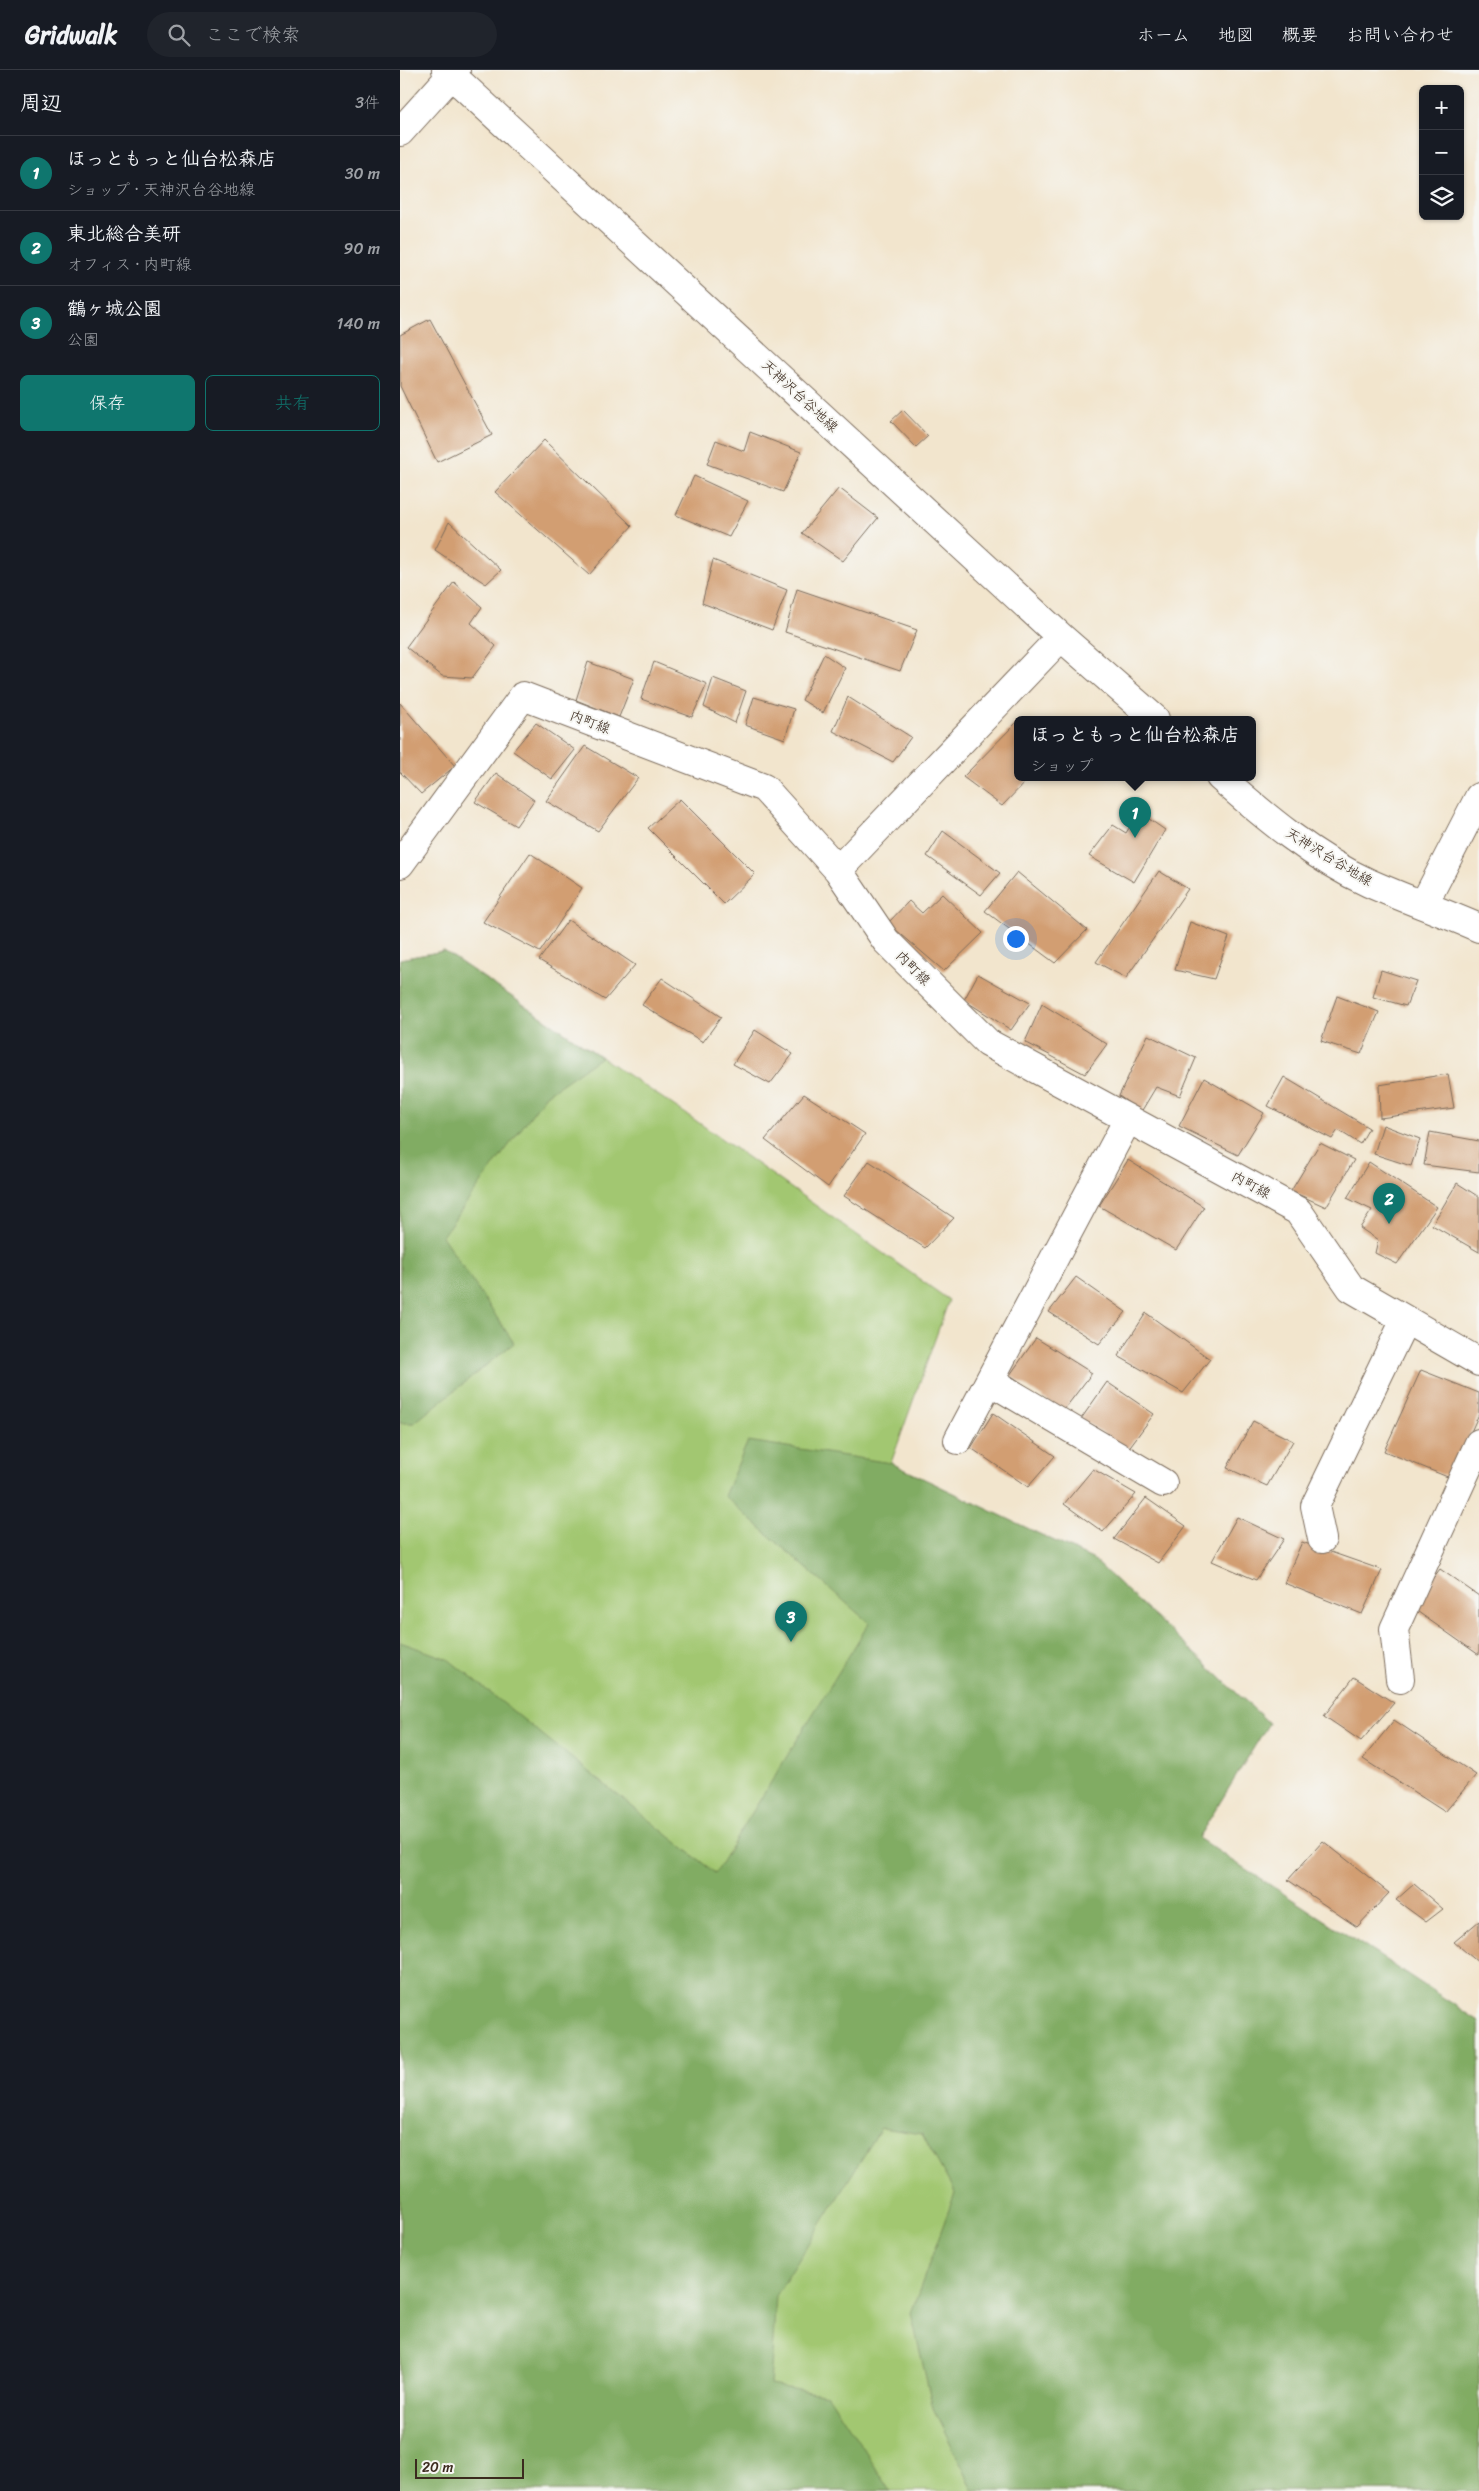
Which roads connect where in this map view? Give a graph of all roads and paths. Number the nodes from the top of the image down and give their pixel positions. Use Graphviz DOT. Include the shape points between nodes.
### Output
graph roads {
  1 [pos="451,71"];
  2 [pos="400,132"];
  3 [pos="1061,637"];
  4 [pos="1152,716"];
  5 [pos="1225,781"];
  6 [pos="1479,797"];
  7 [pos="400,864"];
  8 [pos="838,870"];
  9 [pos="1424,904"];
  10 [pos="1479,928"];
  11 [pos="1128,1119"];
  12 [pos="1405,1320"];
  13 [pos="1479,1362"];
  14 [pos="990,1381"];
  15 [pos="958,1440"];
  16 [pos="1479,1443"];
  17 [pos="1163,1483"];
  18 [pos="1322,1540"];
  19 [pos="1400,1678"];
  1 -- 2 [label="street"];
  1 -- 3 [label="street, 天神沢台谷地線"];
  3 -- 4 [label="street, 天神沢台谷地線"];
  3 -- 8 [label="street"];
  5 -- 9 [label="street, 天神沢台谷地線" via="1264,816 1313,850 1368,882"];
  6 -- 9 [label="street"];
  7 -- 8 [label="street, 内町線" via="523,696 764,788"];
  8 -- 11 [label="street, 内町線" via="886,941 988,1043"];
  9 -- 10 [label="street, 天神沢台谷地線"];
  11 -- 12 [label="street, 内町線" via="1298,1211 1351,1288"];
  11 -- 14 [label="street"];
  12 -- 13 [label="street, 内町線"];
  12 -- 18 [label="street" via="1315,1506"];
  14 -- 15 [label="street"];
  14 -- 17 [label="street"];
  16 -- 19 [label="street" via="1394,1629"];
}
